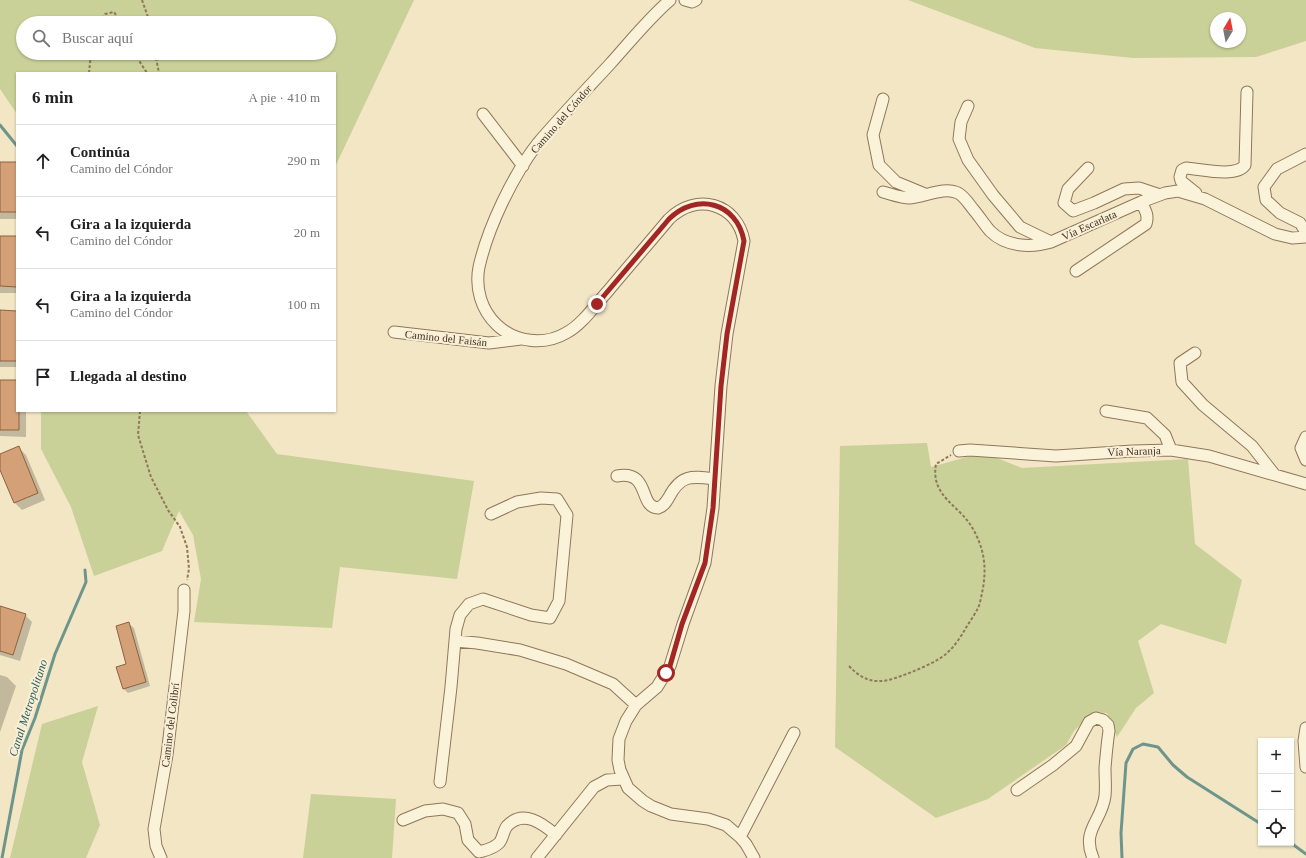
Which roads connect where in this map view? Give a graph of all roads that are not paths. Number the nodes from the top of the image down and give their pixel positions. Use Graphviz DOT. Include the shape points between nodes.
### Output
graph roads {
  1 [pos="670,0"];
  2 [pos="685,0"];
  3 [pos="696,0"];
  4 [pos="1247,92"];
  5 [pos="883,99"];
  6 [pos="968,106"];
  7 [pos="484,114"];
  8 [pos="1306,154"];
  9 [pos="523,166"];
  10 [pos="1088,168"];
  11 [pos="883,192"];
  12 [pos="926,194"];
  13 [pos="1160,195"];
  14 [pos="1205,199"];
  15 [pos="1141,202"];
  16 [pos="1306,232"];
  17 [pos="1306,237"];
  18 [pos="1051,242"];
  19 [pos="1076,271"];
  20 [pos="394,332"];
  21 [pos="522,339"];
  22 [pos="1195,353"];
  23 [pos="1106,411"];
  24 [pos="1306,437"];
  25 [pos="1171,450"];
  26 [pos="959,451"];
  27 [pos="1306,460"];
  28 [pos="1274,474"];
  29 [pos="617,476"];
  30 [pos="715,479"];
  31 [pos="1306,484"];
  32 [pos="491,514"];
  33 [pos="184,590"];
  34 [pos="455,641"];
  35 [pos="636,705"];
  36 [pos="1306,728"];
  37 [pos="794,733"];
  38 [pos="1306,767"];
  39 [pos="623,779"];
  40 [pos="440,782"];
  41 [pos="1017,790"];
  42 [pos="403,820"];
  43 [pos="556,835"];
  44 [pos="740,837"];
  45 [pos="161,858"];
  46 [pos="537,858"];
  47 [pos="754,858"];
  48 [pos="1093,858"];
  1 -- 9 [label="street, Camino del Cóndor" via="577,99 538,144"];
  2 -- 3 [label="street"];
  4 -- 14 [label="street" via="1245,165 1242,169 1232,172 1186,168 1182,170 1181,181"];
  5 -- 12 [label="street" via="873,135 879,165 896,182"];
  6 -- 18 [label="street" via="961,122 959,139 968,160 1020,227"];
  7 -- 9 [label="street"];
  8 -- 16 [label="street" via="1277,169 1264,186 1266,200 1280,213 1300,223"];
  9 -- 21 [label="street, Camino del Cóndor" via="493,225 480,267 478,286 482,305 493,321 506,332"];
  10 -- 13 [label="street" via="1068,189 1064,203 1073,211 1124,189 1139,188"];
  11 -- 12 [label="street, Vía Escarlata" via="909,198"];
  12 -- 18 [label="street, Vía Escarlata" via="958,194 991,231 1012,243 1032,246"];
  13 -- 14 [label="street, Vía Escarlata" via="1178,191"];
  13 -- 15 [label="street, Vía Escarlata"];
  14 -- 17 [label="street, Vía Escarlata" via="1275,234 1292,238"];
  15 -- 18 [label="street, Vía Escarlata"];
  15 -- 19 [label="street" via="1147,214 1146,224"];
  20 -- 21 [label="street, Camino del Faisán" via="489,343"];
  21 -- 30 [label="street, Camino del Cóndor" via="549,340 574,328 669,219 681,209 704,204 727,212 740,228 744,241 727,334"];
  22 -- 28 [label="street" via="1180,363 1182,382 1203,405 1252,446"];
  23 -- 25 [label="street" via="1147,418 1165,435"];
  24 -- 27 [label="street" via="1301,448"];
  25 -- 26 [label="street, Vía Naranja" via="1056,456"];
  25 -- 28 [label="street, Vía Naranja" via="1208,456"];
  28 -- 31 [label="street, Vía Naranja"];
  29 -- 30 [label="street" via="627,475 636,480 642,487 648,504 655,508 662,507 676,486 688,478 694,476"];
  30 -- 35 [label="street, Camino del Cóndor" via="705,563 682,624 670,666 657,687"];
  32 -- 34 [label="street" via="517,502 541,498 557,500 567,516 559,601 550,618 531,616 483,599 469,604 460,615"];
  33 -- 45 [label="street, Camino del Colibrí" via="182,631 167,755 154,829 156,846"];
  34 -- 35 [label="street" via="520,650 566,664 613,684"];
  34 -- 40 [label="street"];
  35 -- 39 [label="street, Camino del Cóndor" via="619,739 618,760"];
  36 -- 38 [label="street"];
  37 -- 44 [label="street"];
  39 -- 43 [label="street" via="607,780 594,787"];
  39 -- 44 [label="street, Camino del Cóndor" via="631,792 652,806 671,814 717,821"];
  41 -- 48 [label="street" via="1076,746 1089,722 1096,718 1103,720 1109,731 1105,796 1089,841"];
  42 -- 43 [label="street" via="425,811 443,809 458,813 465,824 468,840 479,852 490,849 500,842 506,827 514,820 528,818 542,823"];
  43 -- 46 [label="street"];
  44 -- 47 [label="street, Camino del Cóndor"];
}
